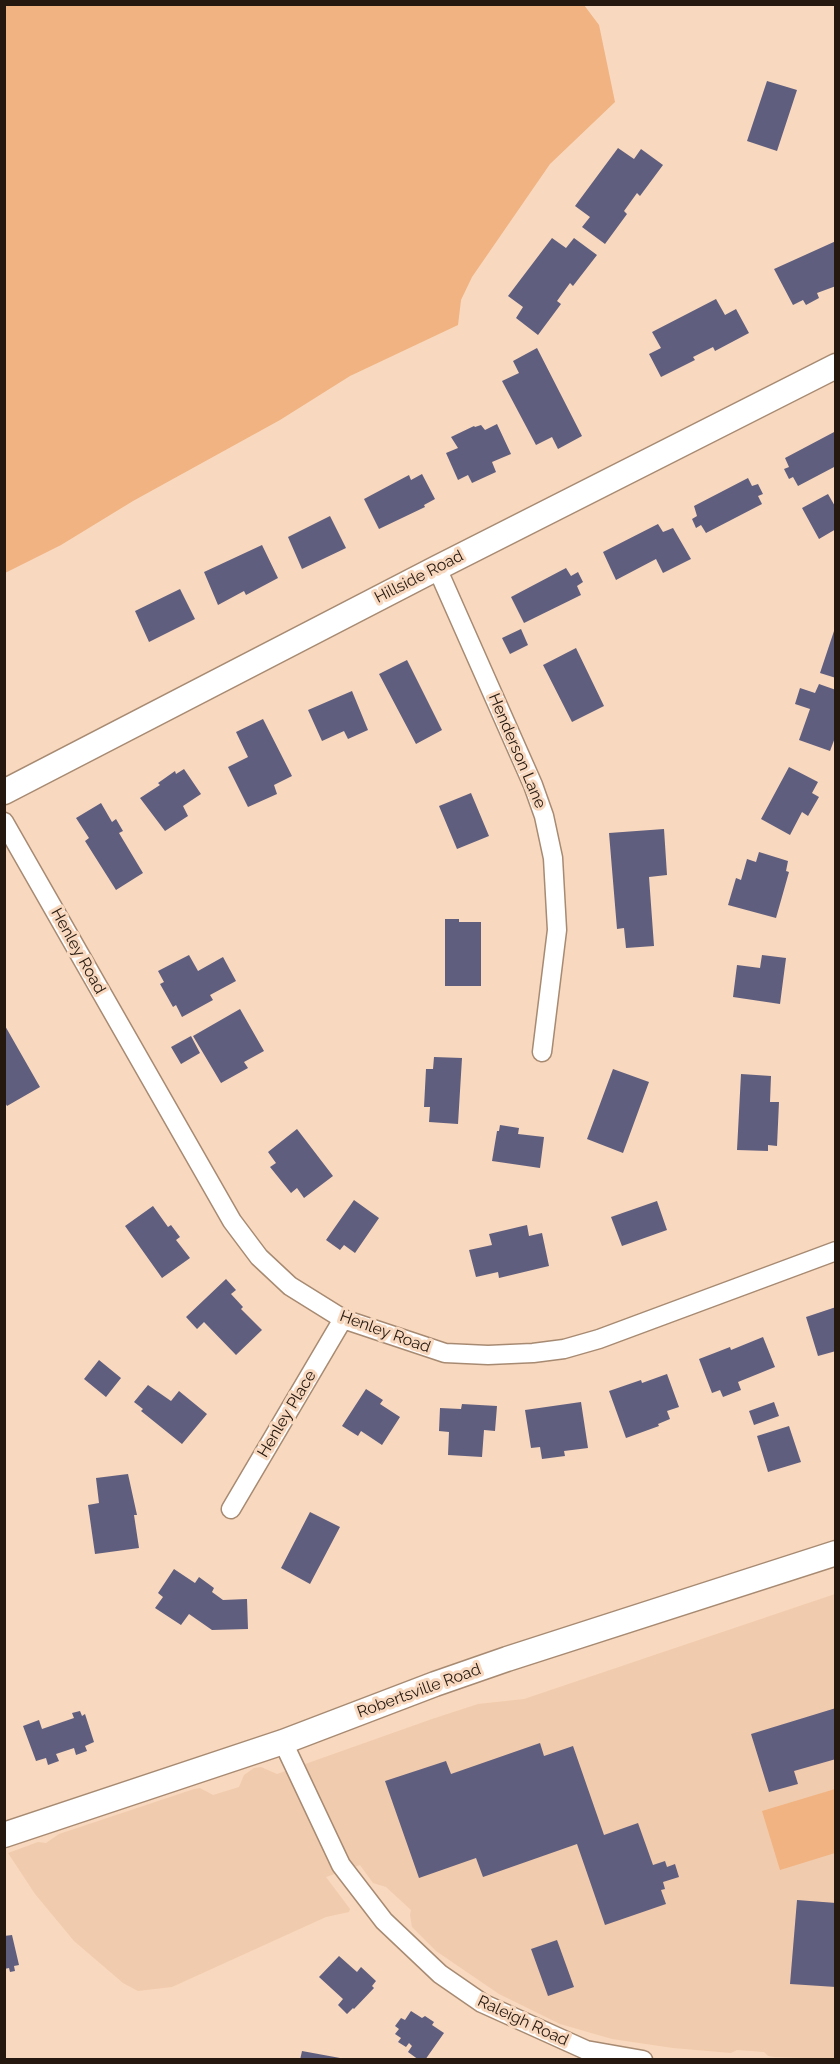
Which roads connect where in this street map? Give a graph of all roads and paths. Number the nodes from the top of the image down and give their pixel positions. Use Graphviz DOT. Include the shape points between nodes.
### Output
graph roads {
  1 [pos="836,366"];
  2 [pos="437,568"];
  3 [pos="4,792"];
  4 [pos="4,822"];
  5 [pos="542,1052"];
  6 [pos="836,1251"];
  7 [pos="343,1319"];
  8 [pos="231,1509"];
  9 [pos="836,1553"];
  10 [pos="283,1742"];
  11 [pos="4,1835"];
  12 [pos="585,2055"];
  13 [pos="644,2060"];
  1 -- 2 [label="street, Hillside Road"];
  2 -- 3 [label="street, Hillside Road"];
  2 -- 5 [label="street, Henderson Lane" via="533,785 554,858 557,930"];
  4 -- 7 [label="street, Henley Road" via="231,1221 259,1257 290,1286"];
  6 -- 7 [label="street, Henley Road" via="564,1349 488,1355 445,1353"];
  7 -- 8 [label="street, Henley Place"];
  9 -- 10 [label="street, Robertsville Road" via="507,1659"];
  10 -- 11 [label="street, Robertsville Road"];
  10 -- 12 [label="street, Raleigh Road" via="341,1865 384,1921 440,1974 482,2003"];
  12 -- 13 [label="street, Raleigh Road"];
}
